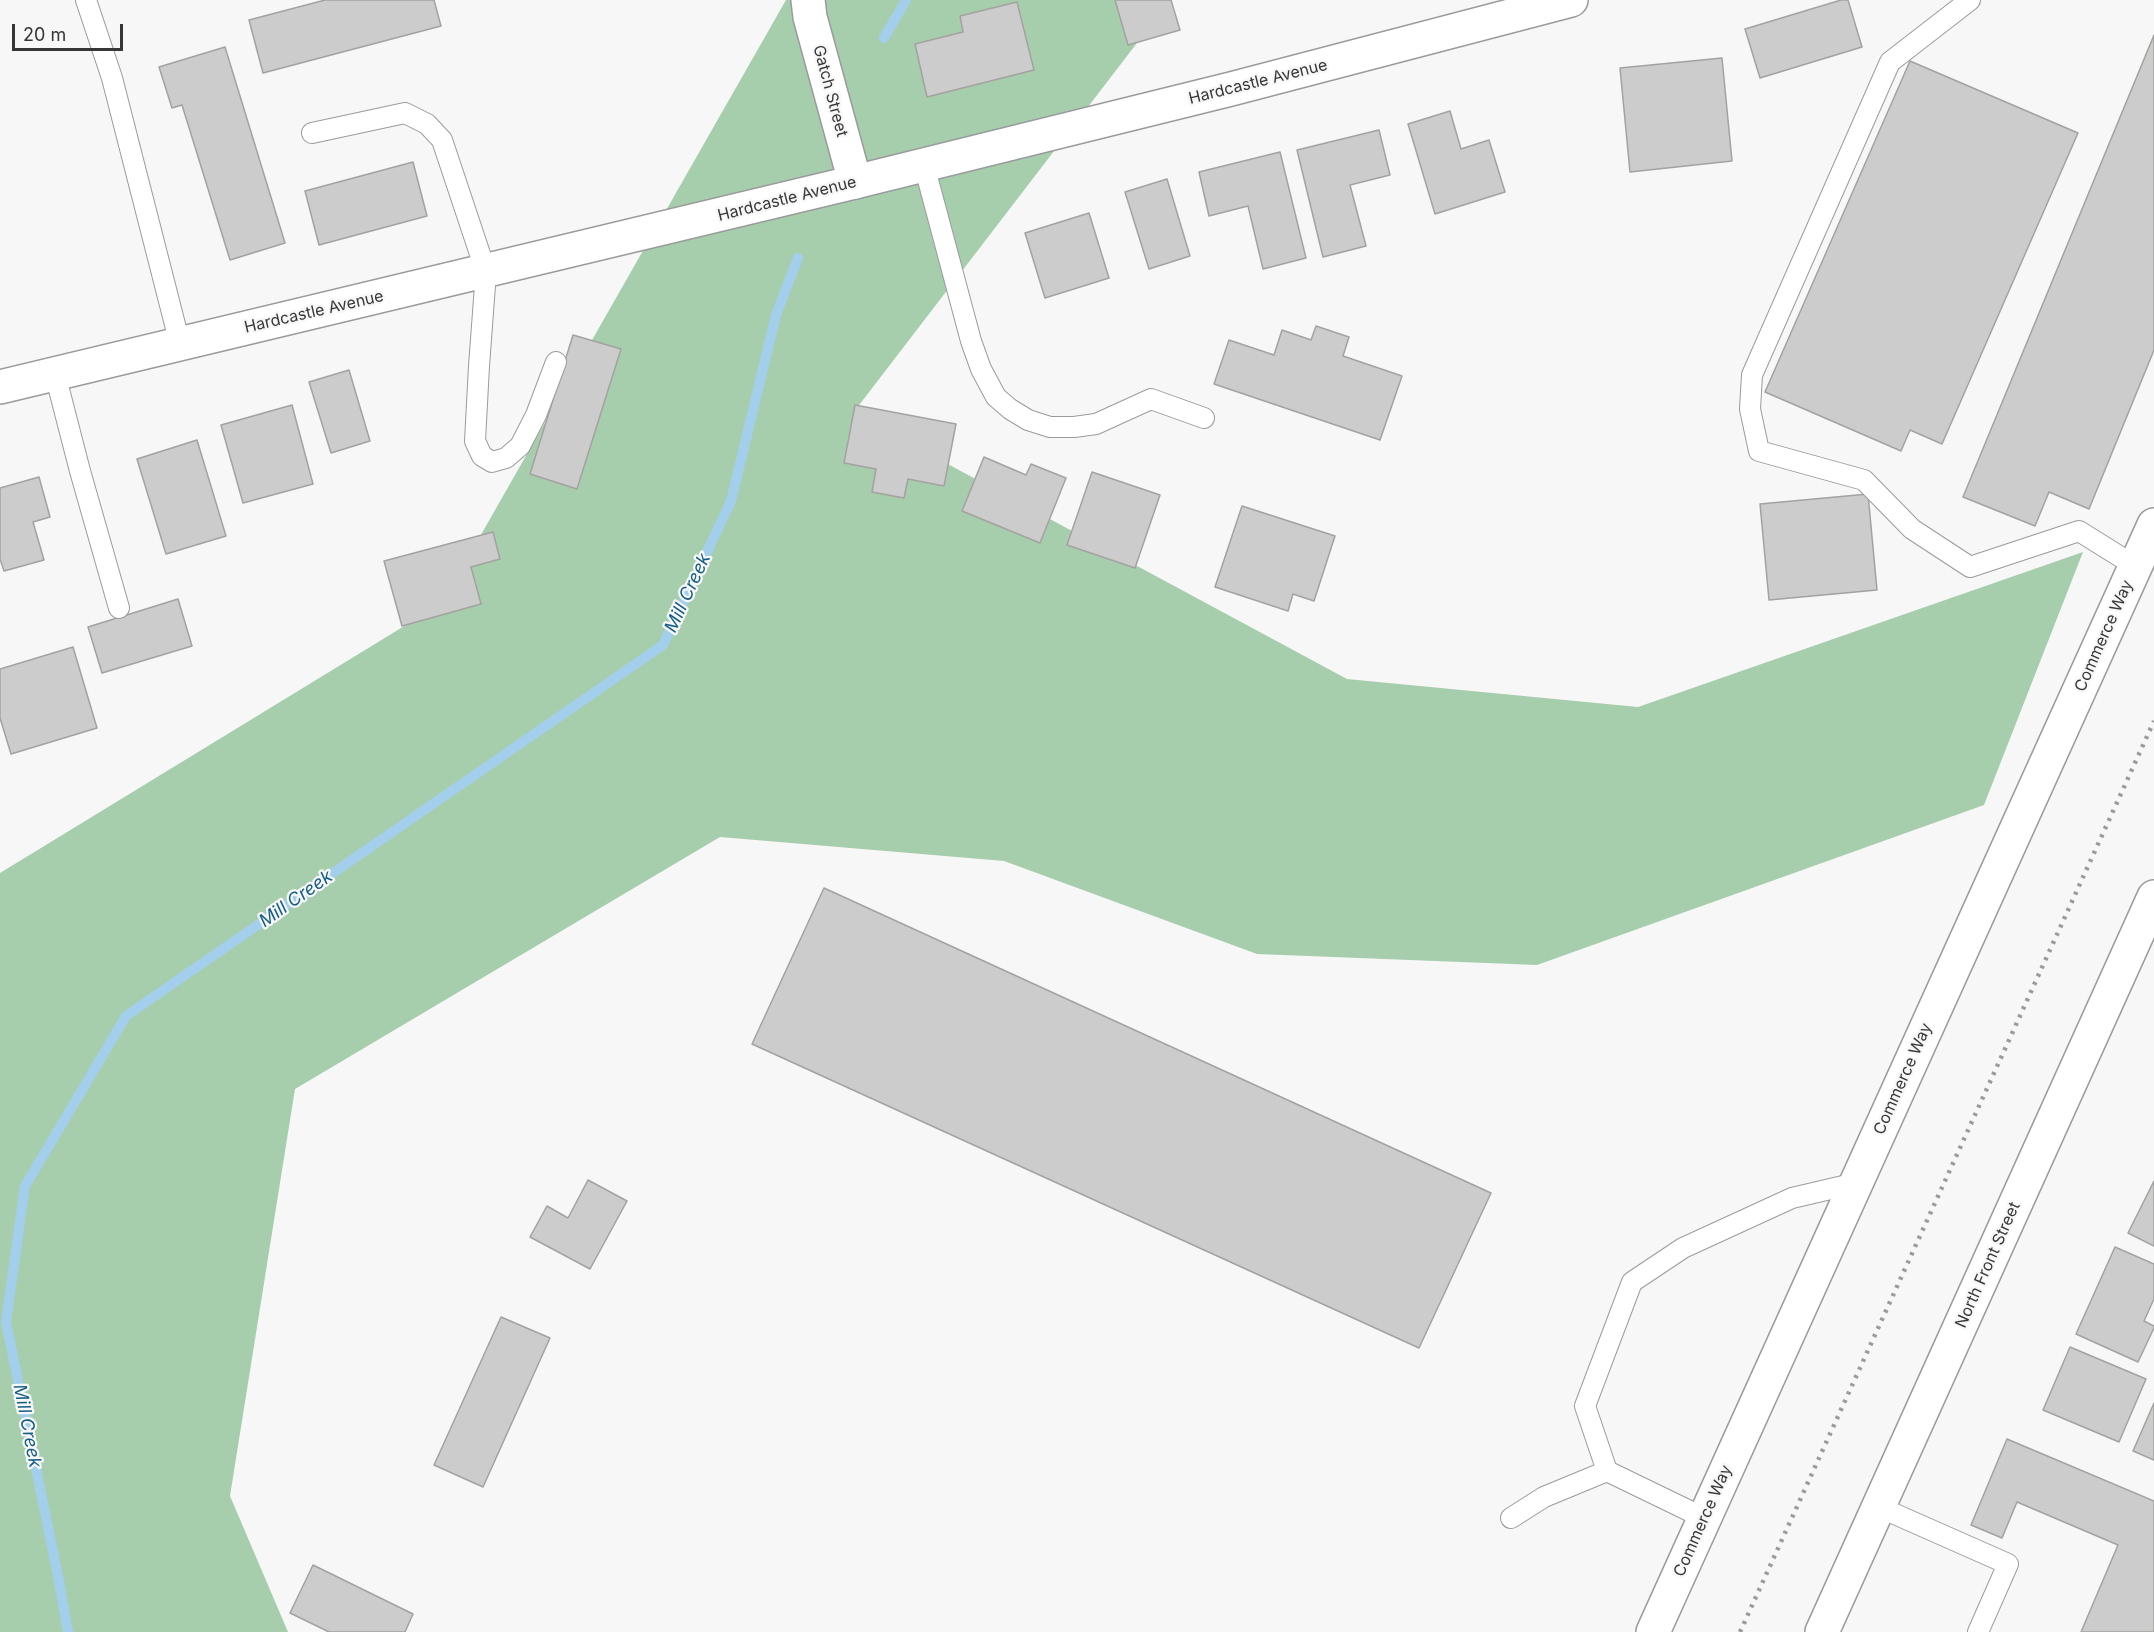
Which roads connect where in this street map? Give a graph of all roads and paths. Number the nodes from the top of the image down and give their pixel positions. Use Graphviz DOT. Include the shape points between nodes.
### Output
graph roads {
  1 [pos="86,0"];
  2 [pos="808,0"];
  3 [pos="1571,0"];
  4 [pos="1970,0"];
  5 [pos="312,134"];
  6 [pos="924,165"];
  7 [pos="855,182"];
  8 [pos="486,272"];
  9 [pos="180,344"];
  10 [pos="556,362"];
  11 [pos="55,374"];
  12 [pos="0,387"];
  13 [pos="1204,418"];
  14 [pos="2154,525"];
  15 [pos="2135,566"];
  16 [pos="119,608"];
  17 [pos="2154,897"];
  18 [pos="1856,1183"];
  19 [pos="1606,1471"];
  20 [pos="1879,1507"];
  21 [pos="1511,1518"];
  22 [pos="1704,1518"];
  23 [pos="1653,1632"];
  24 [pos="1822,1632"];
  25 [pos="1978,1632"];
  1 -- 9 [label="lane" via="112,78"];
  2 -- 7 [label="street, Gatch Street"];
  3 -- 6 [label="street, Hardcastle Avenue"];
  4 -- 15 [label="lane" via="1890,62 1752,375 1750,409 1759,451 1864,480 1912,529 1970,567 2079,531"];
  5 -- 8 [label="lane" via="405,113 426,124 442,140"];
  6 -- 7 [label="street, Hardcastle Avenue"];
  6 -- 13 [label="lane" via="971,341 996,397 1028,420 1050,427 1096,424 1151,399"];
  7 -- 8 [label="street, Hardcastle Avenue"];
  8 -- 9 [label="street, Hardcastle Avenue"];
  8 -- 10 [label="lane" via="475,441 482,456 492,462 506,458 520,446"];
  9 -- 11 [label="street, Hardcastle Avenue"];
  11 -- 12 [label="street, Hardcastle Avenue"];
  11 -- 16 [label="lane"];
  14 -- 15 [label="street, Commerce Way"];
  15 -- 18 [label="street, Commerce Way"];
  17 -- 20 [label="street, North Front Street"];
  18 -- 19 [label="lane" via="1792,1198 1683,1248 1632,1282 1585,1406"];
  18 -- 22 [label="street, Commerce Way"];
  19 -- 21 [label="lane" via="1544,1497"];
  19 -- 22 [label="lane"];
  20 -- 24 [label="street, North Front Street"];
  20 -- 25 [label="lane" via="2008,1564"];
  22 -- 23 [label="street, Commerce Way"];
}
